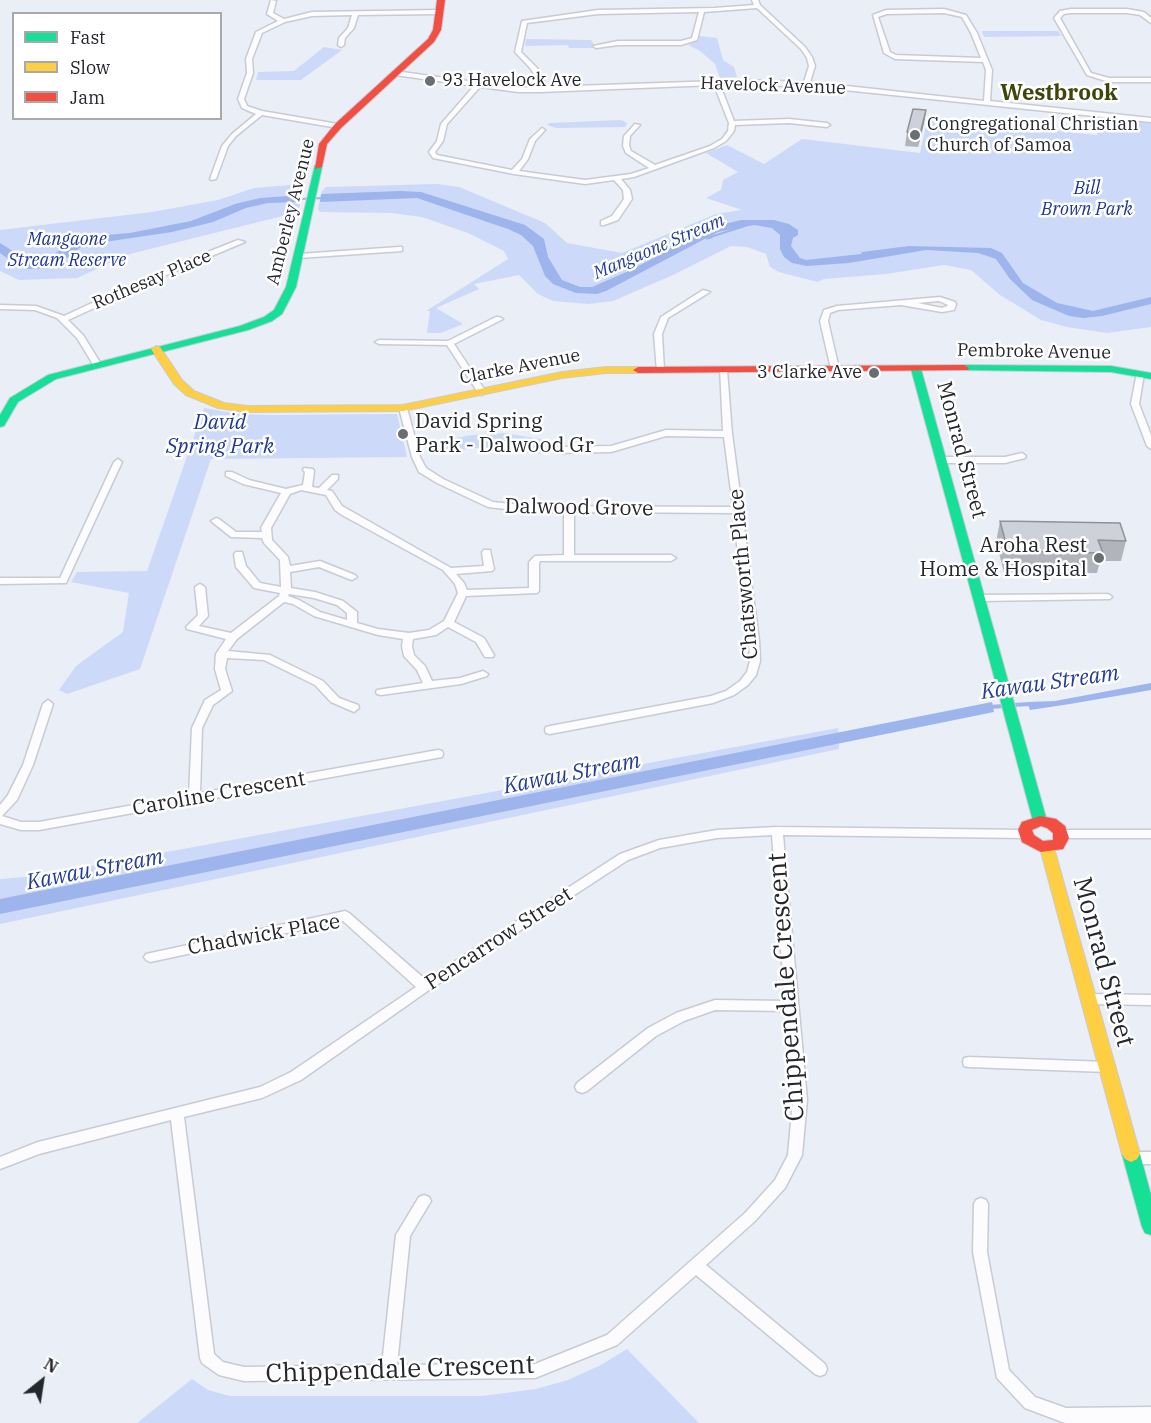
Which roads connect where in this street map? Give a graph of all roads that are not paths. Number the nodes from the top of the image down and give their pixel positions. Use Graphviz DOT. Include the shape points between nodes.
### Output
graph roads {
  1 [pos="273,1"];
  2 [pos="756,3"];
  3 [pos="440,6"];
  4 [pos="702,10"];
  5 [pos="356,13"];
  6 [pos="283,21"];
  7 [pos="1151,21"];
  8 [pos="341,45"];
  9 [pos="596,46"];
  10 [pos="985,60"];
  11 [pos="395,74"];
  12 [pos="1151,80"];
  13 [pos="716,83"];
  14 [pos="806,84"];
  15 [pos="477,86"];
  16 [pos="541,90"];
  17 [pos="987,103"];
  18 [pos="261,113"];
  19 [pos="1151,120"];
  20 [pos="732,123"];
  21 [pos="637,125"];
  22 [pos="827,125"];
  23 [pos="338,126"];
  24 [pos="543,130"];
  25 [pos="654,168"];
  26 [pos="514,172"];
  27 [pos="213,179"];
  28 [pos="617,179"];
  29 [pos="604,223"];
  30 [pos="241,242"];
  31 [pos="399,249"];
  32 [pos="299,256"];
  33 [pos="706,292"];
  34 [pos="904,303"];
  35 [pos="0,307"];
  36 [pos="64,318"];
  37 [pos="499,320"];
  38 [pos="379,342"];
  39 [pos="449,343"];
  40 [pos="156,349"];
  41 [pos="97,364"];
  42 [pos="835,369"];
  43 [pos="916,369"];
  44 [pos="660,370"];
  45 [pos="723,370"];
  46 [pos="1145,375"];
  47 [pos="482,392"];
  48 [pos="403,408"];
  49 [pos="0,424"];
  50 [pos="728,434"];
  51 [pos="1151,446"];
  52 [pos="556,450"];
  53 [pos="1022,456"];
  54 [pos="942,460"];
  55 [pos="118,462"];
  56 [pos="307,470"];
  57 [pos="229,474"];
  58 [pos="335,477"];
  59 [pos="307,488"];
  60 [pos="321,490"];
  61 [pos="286,492"];
  62 [pos="569,509"];
  63 [pos="739,510"];
  64 [pos="216,521"];
  65 [pos="267,535"];
  66 [pos="487,552"];
  67 [pos="239,554"];
  68 [pos="569,558"];
  69 [pos="671,558"];
  70 [pos="286,570"];
  71 [pos="449,571"];
  72 [pos="352,577"];
  73 [pos="0,581"];
  74 [pos="200,587"];
  75 [pos="463,593"];
  76 [pos="285,594"];
  77 [pos="1107,597"];
  78 [pos="979,598"];
  79 [pos="352,623"];
  80 [pos="448,623"];
  81 [pos="409,636"];
  82 [pos="233,638"];
  83 [pos="221,654"];
  84 [pos="489,655"];
  85 [pos="483,674"];
  86 [pos="429,685"];
  87 [pos="381,692"];
  88 [pos="48,704"];
  89 [pos="354,708"];
  90 [pos="550,730"];
  91 [pos="438,754"];
  92 [pos="194,798"];
  93 [pos="0,813"];
  94 [pos="0,820"];
  95 [pos="1040,821"];
  96 [pos="777,831"];
  97 [pos="1025,834"];
  98 [pos="1062,834"];
  99 [pos="1151,834"];
  100 [pos="1047,848"];
  101 [pos="150,957"];
  102 [pos="425,987"];
  103 [pos="1089,999"];
  104 [pos="1151,1000"];
  105 [pos="792,1006"];
  106 [pos="969,1062"];
  107 [pos="1107,1067"];
  108 [pos="582,1087"];
  109 [pos="177,1113"];
  110 [pos="1132,1158"];
  111 [pos="1151,1158"];
  112 [pos="0,1163"];
  113 [pos="424,1201"];
  114 [pos="981,1204"];
  115 [pos="1151,1227"];
  116 [pos="696,1266"];
  117 [pos="820,1369"];
  118 [pos="389,1373"];
  119 [pos="1151,1415"];
  1 -- 6 [label="street" via="270,14"];
  2 -- 4 [label="street"];
  2 -- 14 [label="street" via="810,58 812,66"];
  3 -- 5 [label="street"];
  3 -- 11 [label="street, Amberley Avenue" via="434,36"];
  4 -- 9 [label="street" via="695,39 681,44"];
  4 -- 16 [label="street" via="598,12 524,22 518,52 534,68 542,83"];
  5 -- 6 [label="street" via="312,14"];
  5 -- 8 [label="street"];
  6 -- 18 [label="street" via="259,32 249,59 250,73 242,103"];
  7 -- 12 [label="street" via="1142,13 1127,11 1071,11 1057,18 1089,74 1108,80"];
  10 -- 10 [label="street" via="967,18 961,14 895,11 875,16 886,51 895,57"];
  10 -- 17 [label="street" via="989,70"];
  11 -- 15 [label="street, Havelock Avenue"];
  11 -- 23 [label="street, Amberley Avenue"];
  13 -- 14 [label="street, Havelock Avenue"];
  13 -- 16 [label="street, Havelock Avenue"];
  13 -- 20 [label="street"];
  14 -- 17 [label="street, Havelock Avenue"];
  15 -- 16 [label="street, Havelock Avenue"];
  15 -- 26 [label="street" via="444,124 440,141 432,152 435,158 446,161"];
  17 -- 19 [label="street, Havelock Avenue"];
  18 -- 23 [label="street"];
  18 -- 27 [label="street" via="225,146"];
  20 -- 22 [label="street" via="789,121"];
  20 -- 25 [label="street" via="731,131 719,143"];
  21 -- 25 [label="street" via="627,136 628,152"];
  23 -- 32 [label="street, Amberley Avenue" via="323,144"];
  24 -- 26 [label="street" via="532,140 525,159"];
  25 -- 28 [label="street"];
  26 -- 28 [label="street" via="570,181"];
  28 -- 29 [label="street" via="628,200 615,218"];
  30 -- 36 [label="street, Rothesay Place"];
  31 -- 32 [label="street"];
  32 -- 40 [label="street, Amberley Avenue" via="288,296 268,319"];
  33 -- 44 [label="street" via="665,317 657,334"];
  34 -- 34 [label="street" via="942,310 952,304 940,299"];
  34 -- 42 [label="street" via="827,312 824,321"];
  35 -- 36 [label="street" via="44,309"];
  36 -- 41 [label="street"];
  37 -- 39 [label="street"];
  38 -- 39 [label="street"];
  39 -- 47 [label="street"];
  40 -- 41 [label="street, Amberley Avenue"];
  40 -- 48 [label="street, Clarke Avenue" via="184,388 222,406"];
  41 -- 49 [label="street, Amberley Avenue" via="52,377 29,389 7,409"];
  42 -- 43 [label="street, Clarke Avenue"];
  42 -- 45 [label="street, Clarke Avenue"];
  43 -- 46 [label="street, Pembroke Avenue" via="1098,368"];
  43 -- 54 [label="street, Monrad Street"];
  44 -- 45 [label="street, Clarke Avenue"];
  44 -- 47 [label="street, Clarke Avenue" via="576,373"];
  45 -- 50 [label="street, Chatsworth Place"];
  46 -- 51 [label="street" via="1135,404"];
  47 -- 48 [label="street, Clarke Avenue"];
  48 -- 62 [label="street, Dalwood Grove" via="418,464 428,475 490,505"];
  50 -- 52 [label="street" via="666,433 611,449"];
  50 -- 63 [label="street, Chatsworth Place"];
  53 -- 54 [label="street" via="1005,460"];
  54 -- 78 [label="street, Monrad Street"];
  55 -- 73 [label="street" via="63,581"];
  56 -- 59 [label="street"];
  57 -- 61 [label="street"];
  58 -- 60 [label="street"];
  59 -- 60 [label="street"];
  59 -- 61 [label="street"];
  60 -- 71 [label="street" via="330,493 345,513"];
  61 -- 65 [label="street" via="266,528"];
  62 -- 63 [label="street, Dalwood Grove"];
  62 -- 68 [label="street"];
  63 -- 90 [label="street, Chatsworth Place" via="755,651 752,673 744,684 713,699"];
  64 -- 65 [label="street" via="234,535"];
  65 -- 70 [label="street" via="267,541 285,559"];
  66 -- 71 [label="street" via="489,568"];
  67 -- 76 [label="street" via="241,567 257,586"];
  68 -- 69 [label="street"];
  68 -- 75 [label="street" via="538,558 534,562 534,591"];
  70 -- 72 [label="street" via="320,564"];
  70 -- 76 [label="street"];
  71 -- 75 [label="street"];
  74 -- 82 [label="street" via="203,616 191,627"];
  75 -- 80 [label="street"];
  76 -- 79 [label="street" via="317,614"];
  76 -- 79 [label="street" via="340,603 352,612"];
  76 -- 82 [label="street"];
  77 -- 78 [label="street"];
  78 -- 95 [label="street, Monrad Street"];
  79 -- 81 [label="street"];
  80 -- 81 [label="street" via="432,633"];
  80 -- 84 [label="street" via="480,640"];
  81 -- 86 [label="street" via="407,651"];
  82 -- 83 [label="street"];
  83 -- 89 [label="street" via="266,657 319,683 335,700"];
  83 -- 92 [label="street" via="220,669 227,691 209,703 197,728"];
  85 -- 86 [label="street"];
  86 -- 87 [label="street"];
  88 -- 93 [label="street" via="28,765 13,798"];
  91 -- 92 [label="street, Caroline Crescent"];
  92 -- 94 [label="street, Caroline Crescent" via="39,826"];
  95 -- 97 [label="street" via="1030,823"];
  95 -- 98 [label="street" via="1056,826"];
  96 -- 97 [label="street, Pencarrow Street"];
  96 -- 102 [label="street, Pencarrow Street" via="717,834 659,844 624,857"];
  96 -- 105 [label="street, Chippendale Crescent"];
  97 -- 100 [label="street" via="1031,842"];
  98 -- 99 [label="street"];
  98 -- 100 [label="street" via="1058,845"];
  100 -- 103 [label="street, Monrad Street"];
  101 -- 102 [label="street, Chadwick Place" via="345,916"];
  102 -- 109 [label="street, Pencarrow Street" via="296,1077 262,1092"];
  103 -- 104 [label="street"];
  103 -- 107 [label="street, Monrad Street"];
  105 -- 108 [label="street" via="715,1005 680,1017 652,1032"];
  105 -- 116 [label="street, Chippendale Crescent" via="800,1100 795,1155 780,1184"];
  106 -- 107 [label="street"];
  107 -- 110 [label="street, Monrad Street"];
  109 -- 112 [label="street, Pencarrow Street" via="38,1148"];
  109 -- 118 [label="street, Chippendale Crescent" via="207,1358 219,1368 244,1374"];
  110 -- 111 [label="street"];
  110 -- 115 [label="street, Monrad Street"];
  113 -- 118 [label="street" via="403,1235"];
  114 -- 119 [label="street" via="980,1252 1002,1373 1030,1403 1066,1416"];
  116 -- 117 [label="street"];
  116 -- 118 [label="street, Chippendale Crescent" via="612,1340 535,1371"];
}
